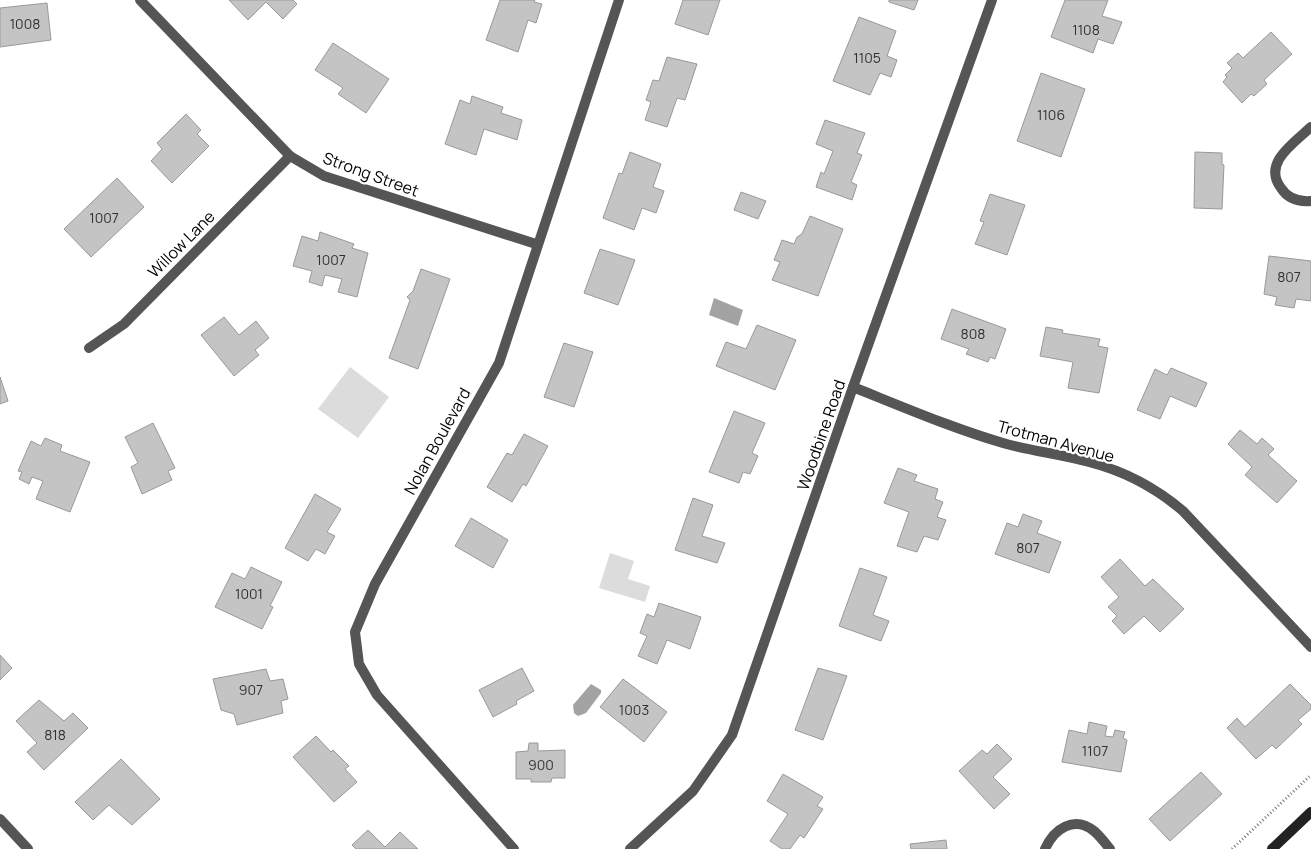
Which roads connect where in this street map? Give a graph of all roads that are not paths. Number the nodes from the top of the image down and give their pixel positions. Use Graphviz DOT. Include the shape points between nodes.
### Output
graph roads {
  1 [pos="140,0"];
  2 [pos="619,0"];
  3 [pos="992,0"];
  4 [pos="1311,127"];
  5 [pos="290,156"];
  6 [pos="1311,202"];
  7 [pos="536,244"];
  8 [pos="88,348"];
  9 [pos="853,387"];
  10 [pos="1311,647"];
  11 [pos="1311,812"];
  12 [pos="0,819"];
  13 [pos="28,849"];
  14 [pos="514,849"];
  15 [pos="630,849"];
  16 [pos="1045,849"];
  17 [pos="1110,849"];
  18 [pos="1272,849"];
  1 -- 5 [label="street, Strong Street"];
  2 -- 7 [label="street, Nolan Boulevard"];
  3 -- 9 [label="street, Woodbine Road"];
  4 -- 6 [label="street" via="1274,166 1276,182 1285,194 1295,200"];
  5 -- 7 [label="street, Strong Street" via="324,176"];
  5 -- 8 [label="street, Willow Lane" via="124,324"];
  7 -- 14 [label="street, Nolan Boulevard" via="498,362 375,584 355,632 360,664 377,695"];
  9 -- 10 [label="street, Trotman Avenue" via="967,432 1024,449 1090,462 1162,493 1183,511"];
  9 -- 15 [label="street, Woodbine Road" via="732,735 692,791"];
  11 -- 18 [label="main road"];
  12 -- 13 [label="street"];
  16 -- 17 [label="street" via="1052,834 1066,825 1080,824 1094,831"];
}
